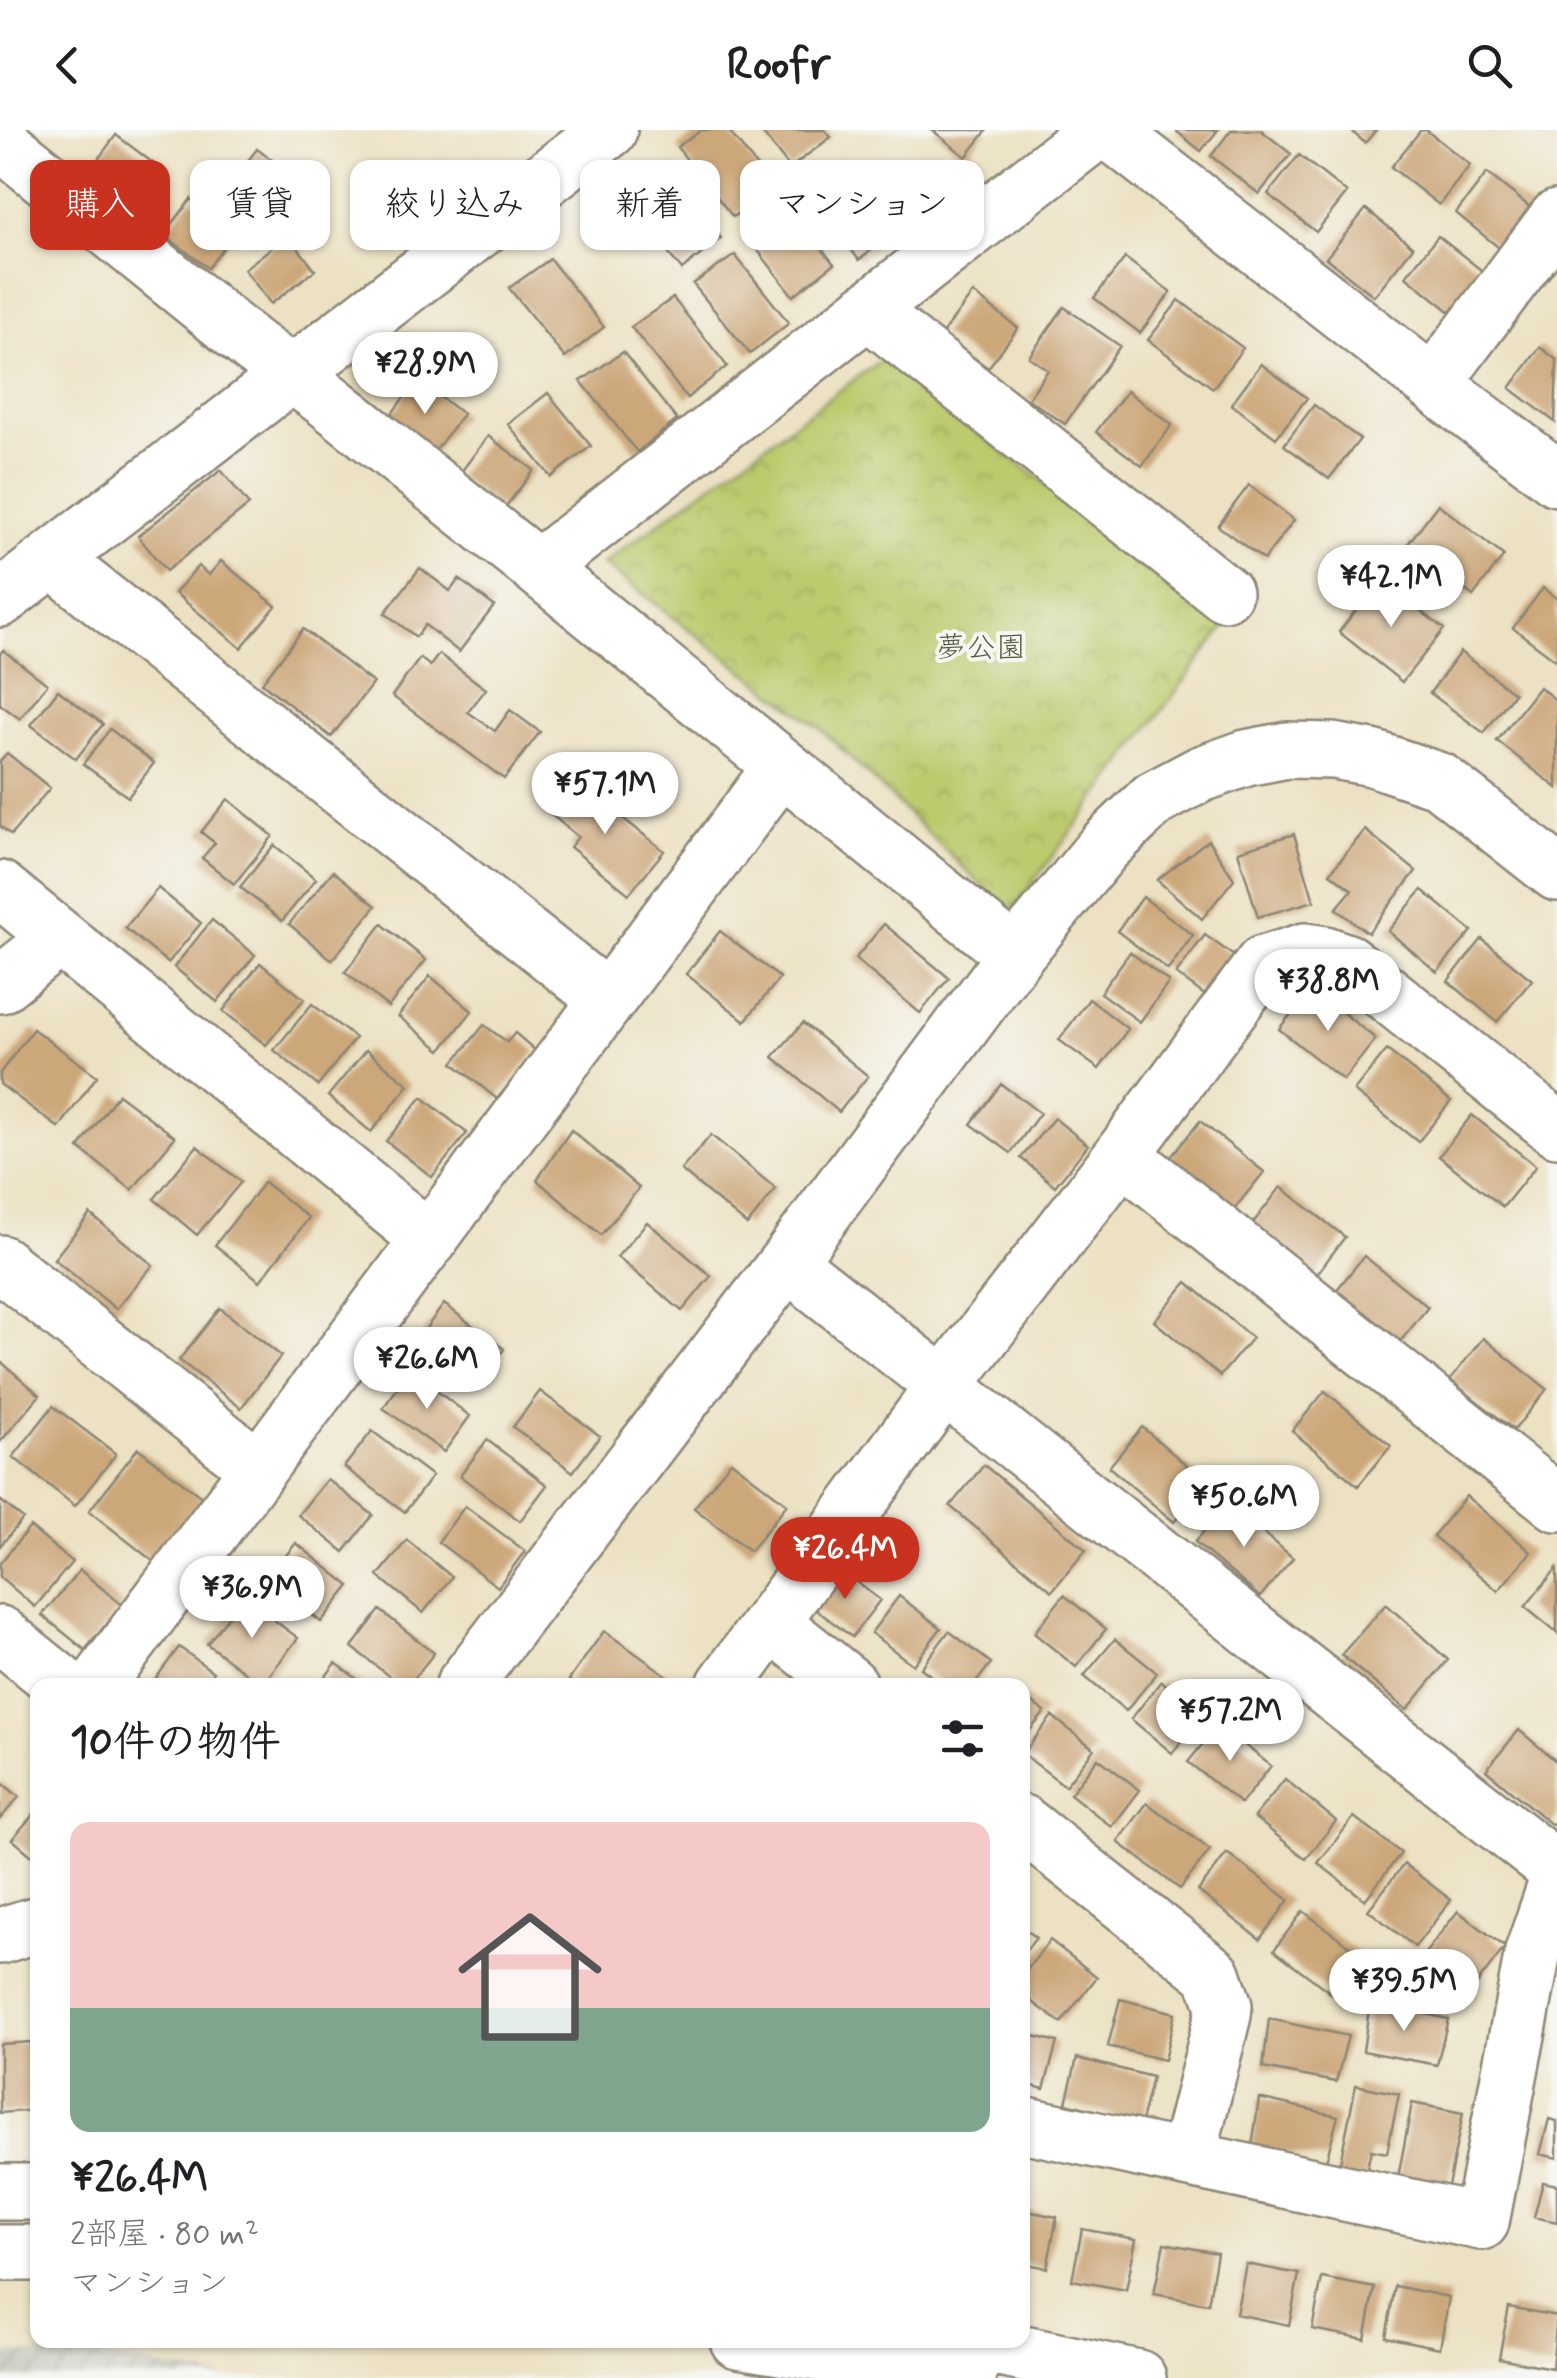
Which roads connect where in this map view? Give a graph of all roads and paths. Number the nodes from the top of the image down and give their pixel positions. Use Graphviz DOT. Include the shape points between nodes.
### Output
graph roads {
  1 [pos="609,130"];
  2 [pos="1098,130"];
  3 [pos="1108,130"];
  4 [pos="0,140"];
  5 [pos="1557,218"];
  6 [pos="867,310"];
  7 [pos="291,372"];
  8 [pos="1433,384"];
  9 [pos="1557,478"];
  10 [pos="53,560"];
  11 [pos="538,568"];
  12 [pos="1224,593"];
  13 [pos="0,599"];
  14 [pos="782,766"];
  15 [pos="1557,873"];
  16 [pos="0,889"];
  17 [pos="59,938"];
  18 [pos="1015,955"];
  19 [pos="0,984"];
  20 [pos="607,999"];
  21 [pos="1557,1130"];
  22 [pos="1122,1155"];
  23 [pos="430,1240"];
  24 [pos="787,1262"];
  25 [pos="0,1263"];
  26 [pos="944,1386"];
  27 [pos="258,1468"];
  28 [pos="1557,1503"];
  29 [pos="772,1623"];
  30 [pos="0,1634"];
  31 [pos="54,1678"];
  32 [pos="102,1678"];
  33 [pos="469,1678"];
  34 [pos="730,1678"];
  35 [pos="841,1678"];
  36 [pos="1030,1828"];
  37 [pos="1557,1870"];
  38 [pos="1557,1882"];
  39 [pos="30,1927"];
  40 [pos="0,1936"];
  41 [pos="1030,2126"];
  42 [pos="1187,2159"];
  43 [pos="0,2192"];
  44 [pos="30,2192"];
  45 [pos="0,2253"];
  46 [pos="30,2253"];
  47 [pos="786,2348"];
  48 [pos="995,2348"];
  49 [pos="968,2378"];
  50 [pos="1138,2378"];
  1 -- 7 [label="street"];
  2 -- 6 [label="street"];
  3 -- 8 [label="street"];
  4 -- 7 [label="street"];
  5 -- 8 [label="street"];
  6 -- 11 [label="street"];
  6 -- 12 [label="street"];
  7 -- 10 [label="street"];
  7 -- 11 [label="street"];
  8 -- 9 [label="street"];
  10 -- 13 [label="street"];
  10 -- 20 [label="street"];
  11 -- 14 [label="street"];
  14 -- 18 [label="street"];
  14 -- 20 [label="street"];
  15 -- 18 [label="street" via="1440,781 1372,758 1287,750 1200,774 1154,799 1104,847"];
  16 -- 17 [label="street"];
  17 -- 19 [label="street"];
  17 -- 23 [label="street"];
  18 -- 24 [label="street"];
  20 -- 23 [label="street"];
  21 -- 22 [label="street" via="1347,962 1305,952 1263,964"];
  22 -- 26 [label="street"];
  22 -- 28 [label="street"];
  23 -- 27 [label="street"];
  24 -- 26 [label="street"];
  24 -- 33 [label="street"];
  25 -- 27 [label="street"];
  26 -- 29 [label="street"];
  26 -- 37 [label="street"];
  27 -- 32 [label="street"];
  29 -- 34 [label="street"];
  29 -- 35 [label="street"];
  30 -- 31 [label="street"];
  36 -- 42 [label="street" via="1213,1974 1224,2015"];
  38 -- 42 [label="street" via="1534,1952 1480,2222"];
  39 -- 40 [label="street"];
  41 -- 42 [label="street"];
  43 -- 44 [label="street"];
  45 -- 46 [label="street"];
  47 -- 49 [label="street"];
  48 -- 50 [label="street"];
}
